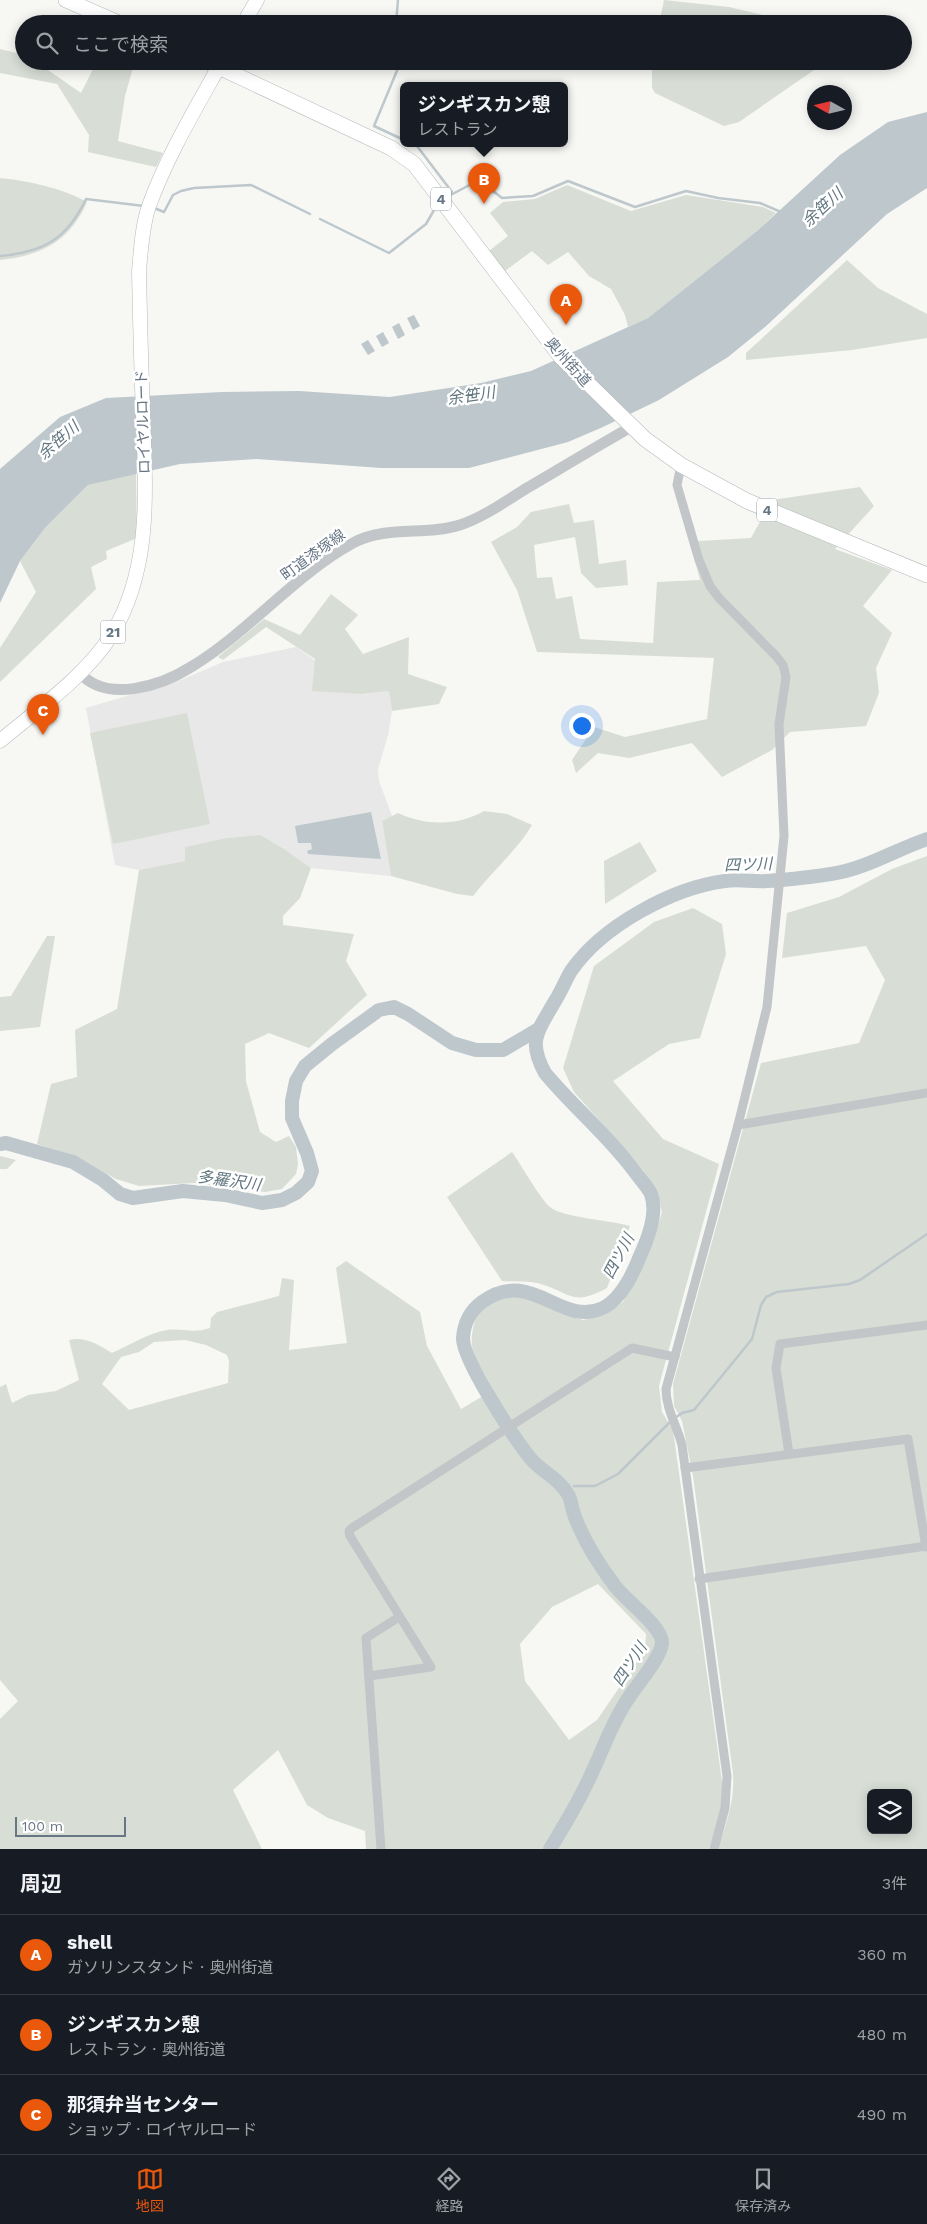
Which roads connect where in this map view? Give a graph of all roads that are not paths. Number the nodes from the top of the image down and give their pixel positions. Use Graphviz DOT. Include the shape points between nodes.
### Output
graph roads {
  1 [pos="66,0"];
  2 [pos="257,0"];
  3 [pos="100,15"];
  4 [pos="248,15"];
  5 [pos="213,70"];
  6 [pos="230,70"];
  7 [pos="626,423"];
  8 [pos="681,465"];
  9 [pos="927,575"];
  10 [pos="80,672"];
  11 [pos="0,741"];
  12 [pos="927,1093"];
  13 [pos="738,1125"];
  14 [pos="927,1325"];
  15 [pos="675,1357"];
  16 [pos="789,1454"];
  17 [pos="685,1468"];
  18 [pos="926,1547"];
  19 [pos="699,1578"];
  20 [pos="399,1617"];
  21 [pos="368,1676"];
  22 [pos="716,1848"];
  23 [pos="381,1849"];
  1 -- 3 [label="highway"];
  2 -- 4 [label="main road"];
  5 -- 10 [label="main road, ロイヤルロード / 21" via="148,207 142,238 139,271 145,480 142,550 131,592 112,634"];
  6 -- 7 [label="highway, 奥州街道 / 4" via="391,148 414,164 561,357"];
  7 -- 8 [label="highway, 奥州街道 / 4"];
  7 -- 10 [label="street, 町道漆塚線" via="468,522 447,528 377,534 354,543 325,561 200,661 174,676 137,688 122,689 94,685"];
  8 -- 9 [label="highway, 奥州街道 / 4" via="777,515"];
  8 -- 13 [label="street" via="677,485 710,586 783,665 786,677 779,724 784,836 779,902 767,1007"];
  10 -- 11 [label="main road, ロイヤルロード / 21"];
  12 -- 13 [label="street"];
  13 -- 15 [label="street"];
  14 -- 16 [label="street" via="780,1344 776,1368"];
  15 -- 17 [label="street" via="666,1399 677,1426"];
  15 -- 20 [label="street" via="632,1348 349,1531"];
  16 -- 17 [label="street"];
  16 -- 18 [label="street" via="908,1439"];
  17 -- 19 [label="street"];
  18 -- 19 [label="street"];
  19 -- 22 [label="street" via="727,1780 726,1808"];
  20 -- 21 [label="street" via="366,1638"];
  20 -- 21 [label="street" via="430,1667"];
  21 -- 23 [label="street"];
}
